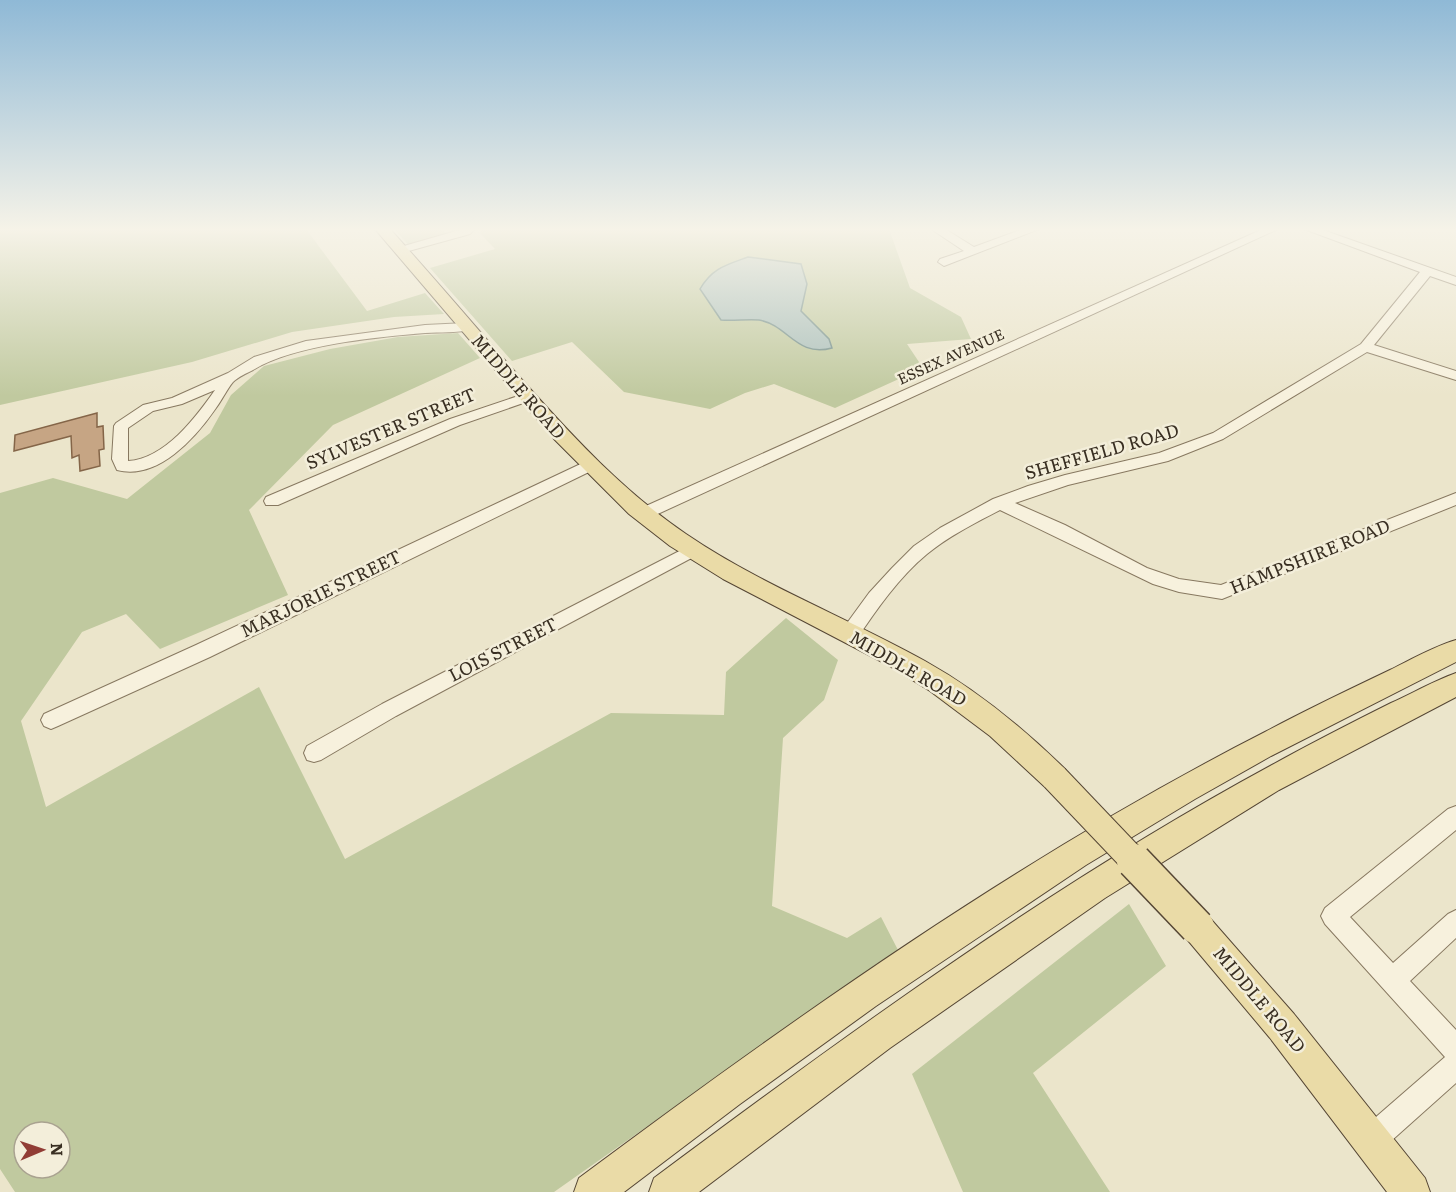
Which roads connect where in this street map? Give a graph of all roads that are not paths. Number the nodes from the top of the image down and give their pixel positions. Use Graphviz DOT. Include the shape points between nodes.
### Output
graph roads {
  1 [pos="430,285"];
  2 [pos="1149,285"];
  3 [pos="1416,285"];
  4 [pos="466,327"];
  5 [pos="1366,347"];
  6 [pos="1456,376"];
  7 [pos="228,379"];
  8 [pos="528,397"];
  9 [pos="589,465"];
  10 [pos="1456,499"];
  11 [pos="272,501"];
  12 [pos="999,503"];
  13 [pos="643,514"];
  14 [pos="693,550"];
  15 [pos="849,635"];
  16 [pos="1456,650"];
  17 [pos="1456,684"];
  18 [pos="51,720"];
  19 [pos="314,753"];
  20 [pos="1456,816"];
  21 [pos="1456,922"];
  22 [pos="1393,980"];
  23 [pos="1456,1049"];
  24 [pos="1456,1065"];
  25 [pos="1371,1140"];
  26 [pos="592,1192"];
  27 [pos="668,1192"];
  28 [pos="1411,1192"];
  1 -- 4 [label="main road, MIDDLE ROAD"];
  2 -- 13 [label="street, ESSEX AVENUE"];
  3 -- 5 [label="street, SHEFFIELD ROAD"];
  4 -- 7 [label="street" via="311,344 259,360"];
  4 -- 8 [label="main road, MIDDLE ROAD"];
  5 -- 6 [label="street"];
  5 -- 12 [label="street, SHEFFIELD ROAD" via="1218,436 1163,457 1065,480"];
  7 -- 7 [label="street" via="177,401 148,408 121,426 123,465 143,465 175,444 198,422"];
  8 -- 9 [label="main road, MIDDLE ROAD"];
  8 -- 11 [label="street, SYLVESTER STREET" via="455,422"];
  9 -- 13 [label="main road, MIDDLE ROAD"];
  9 -- 18 [label="street, MARJORIE STREET"];
  10 -- 12 [label="street, HAMPSHIRE ROAD" via="1222,592 1192,591 1143,575 1064,532"];
  12 -- 15 [label="street, SHEFFIELD ROAD" via="920,550 875,598"];
  13 -- 14 [label="main road, MIDDLE ROAD"];
  14 -- 15 [label="main road, MIDDLE ROAD"];
  14 -- 19 [label="street, LOIS STREET"];
  15 -- 25 [label="main road, MIDDLE ROAD, bridge" via="898,659 966,702 1020,744 1197,927 1275,1017"];
  16 -- 26 [label="main road" via="1315,718 1203,779 1027,886 799,1040"];
  17 -- 27 [label="main road" via="1243,796 1112,876 839,1062"];
  20 -- 22 [label="street" via="1333,916"];
  21 -- 22 [label="street"];
  22 -- 23 [label="street"];
  24 -- 25 [label="street"];
  25 -- 28 [label="main road, MIDDLE ROAD"];
}
